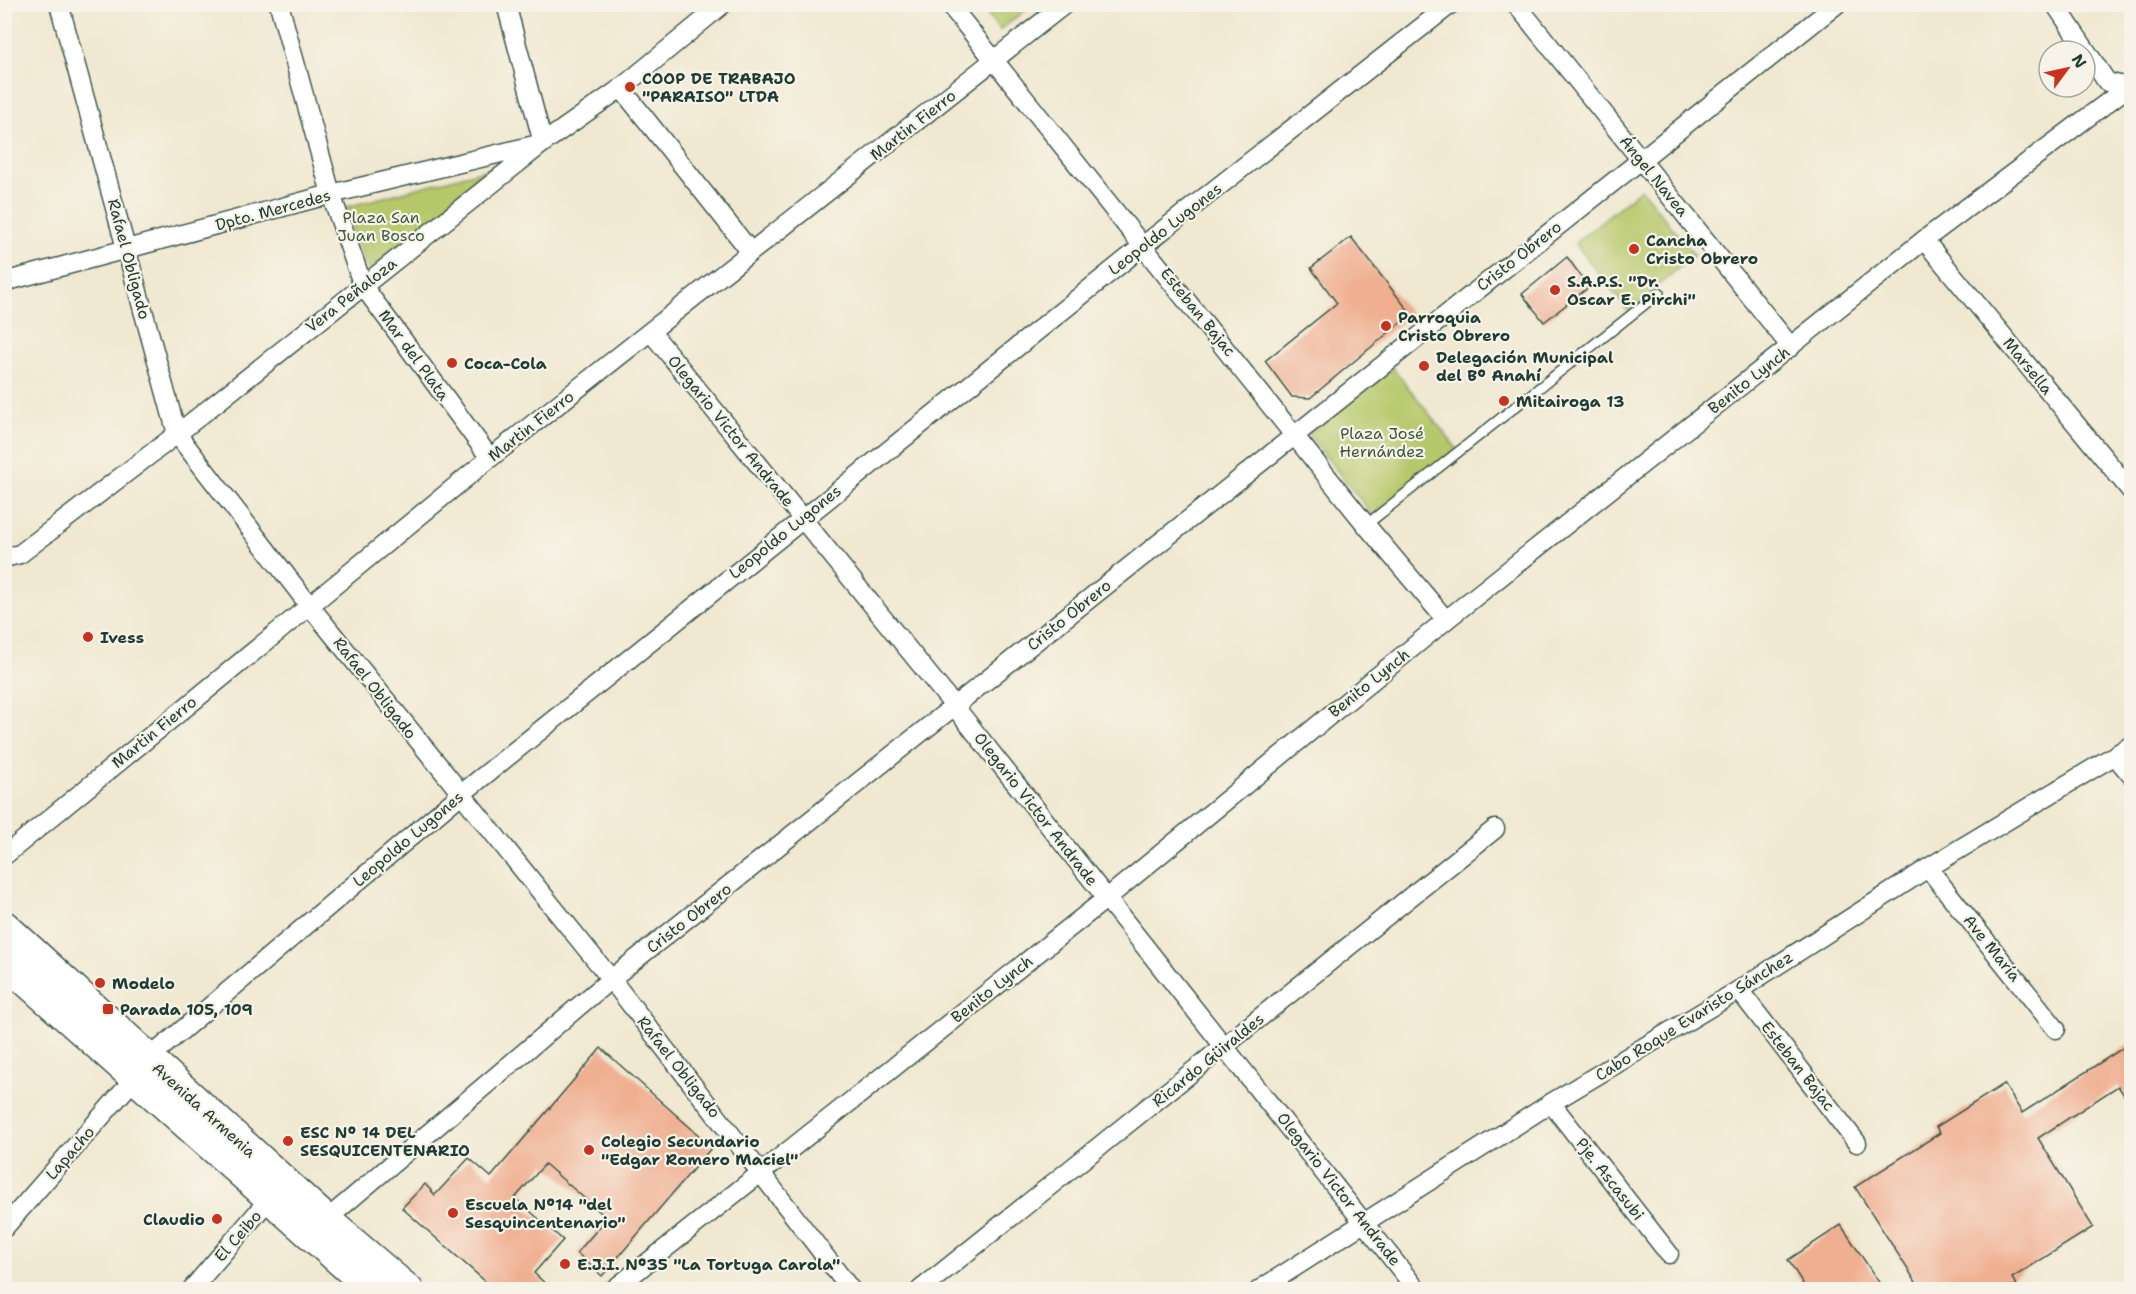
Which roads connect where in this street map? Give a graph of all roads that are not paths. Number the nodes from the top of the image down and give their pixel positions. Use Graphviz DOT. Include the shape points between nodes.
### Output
graph roads {
  1 [pos="59,4"];
  2 [pos="279,4"];
  3 [pos="506,4"];
  4 [pos="723,4"];
  5 [pos="949,4"];
  6 [pos="1065,4"];
  7 [pos="1451,4"];
  8 [pos="1516,4"];
  9 [pos="1837,4"];
  10 [pos="2055,4"];
  11 [pos="995,61"];
  12 [pos="2130,86"];
  13 [pos="621,88"];
  14 [pos="543,143"];
  15 [pos="1641,160"];
  16 [pos="331,194"];
  17 [pos="1924,240"];
  18 [pos="1144,245"];
  19 [pos="126,250"];
  20 [pos="750,251"];
  21 [pos="4,282"];
  22 [pos="363,286"];
  23 [pos="1659,293"];
  24 [pos="651,332"];
  25 [pos="1791,347"];
  26 [pos="1295,433"];
  27 [pos="177,434"];
  28 [pos="490,458"];
  29 [pos="2132,492"];
  30 [pos="802,518"];
  31 [pos="1366,525"];
  32 [pos="4,558"];
  33 [pos="309,605"];
  34 [pos="1446,620"];
  35 [pos="956,707"];
  36 [pos="2132,746"];
  37 [pos="2115,756"];
  38 [pos="2132,776"];
  39 [pos="460,795"];
  40 [pos="1495,829"];
  41 [pos="4,856"];
  42 [pos="1928,868"];
  43 [pos="1107,898"];
  44 [pos="9,947"];
  45 [pos="611,980"];
  46 [pos="1739,990"];
  47 [pos="2056,1029"];
  48 [pos="1225,1047"];
  49 [pos="141,1068"];
  50 [pos="1551,1103"];
  51 [pos="1857,1143"];
  52 [pos="760,1173"];
  53 [pos="277,1190"];
  54 [pos="1365,1221"];
  55 [pos="4,1228"];
  56 [pos="321,1230"];
  57 [pos="1669,1254"];
  58 [pos="191,1290"];
  59 [pos="372,1290"];
  60 [pos="408,1290"];
  61 [pos="613,1290"];
  62 [pos="851,1290"];
  63 [pos="920,1290"];
  64 [pos="1259,1290"];
  65 [pos="1417,1290"];
  1 -- 19 [label="street, Rafael Obligado"];
  2 -- 16 [label="street, Mar del Plata"];
  3 -- 14 [label="street"];
  4 -- 13 [label="street, Vera Peñaloza"];
  5 -- 11 [label="street, Esteban Bajac"];
  6 -- 11 [label="street, Martin Fierro"];
  7 -- 18 [label="street, Leopoldo Lugones"];
  8 -- 15 [label="street, Ángel Navea"];
  9 -- 15 [label="street, Cristo Obrero"];
  10 -- 12 [label="street" via="2107,82"];
  11 -- 18 [label="street, Esteban Bajac"];
  11 -- 20 [label="street, Martin Fierro"];
  12 -- 17 [label="street, Benito Lynch"];
  13 -- 14 [label="street, Vera Peñaloza"];
  13 -- 20 [label="street"];
  14 -- 16 [label="street, Dpto. Mercedes"];
  14 -- 22 [label="street, Vera Peñaloza"];
  15 -- 25 [label="street, Ángel Navea"];
  15 -- 26 [label="street, Cristo Obrero"];
  16 -- 19 [label="street, Dpto. Mercedes"];
  16 -- 22 [label="street, Mar del Plata"];
  17 -- 25 [label="street, Benito Lynch"];
  17 -- 29 [label="street, Marsella"];
  18 -- 26 [label="street, Esteban Bajac"];
  18 -- 30 [label="street, Leopoldo Lugones"];
  19 -- 21 [label="street, Dpto. Mercedes"];
  19 -- 27 [label="street, Rafael Obligado"];
  20 -- 24 [label="street, Martin Fierro"];
  22 -- 27 [label="street, Vera Peñaloza"];
  22 -- 28 [label="street, Mar del Plata"];
  23 -- 31 [label="lane"];
  24 -- 28 [label="street, Martin Fierro"];
  24 -- 30 [label="street, Olegario Victor Andrade"];
  25 -- 34 [label="street, Benito Lynch"];
  26 -- 31 [label="street, Esteban Bajac"];
  26 -- 35 [label="street, Cristo Obrero"];
  27 -- 32 [label="street, Vera Peñaloza" via="20,554"];
  27 -- 33 [label="street, Rafael Obligado"];
  28 -- 33 [label="street, Martin Fierro"];
  30 -- 35 [label="street, Olegario Victor Andrade"];
  30 -- 39 [label="street, Leopoldo Lugones"];
  31 -- 34 [label="street, Esteban Bajac"];
  33 -- 39 [label="street, Rafael Obligado"];
  33 -- 41 [label="street, Martin Fierro"];
  34 -- 43 [label="street, Benito Lynch"];
  35 -- 43 [label="street, Olegario Victor Andrade"];
  35 -- 45 [label="street, Cristo Obrero"];
  36 -- 37 [label="street, Cabo Roque Evaristo Sánchez"];
  37 -- 38 [label="street"];
  37 -- 42 [label="street, Cabo Roque Evaristo Sánchez"];
  39 -- 45 [label="street, Rafael Obligado"];
  39 -- 49 [label="street, Leopoldo Lugones"];
  40 -- 48 [label="street, Ricardo Güiraldes"];
  42 -- 46 [label="street, Cabo Roque Evaristo Sánchez"];
  42 -- 47 [label="street, Ave María"];
  43 -- 48 [label="street, Olegario Victor Andrade"];
  43 -- 52 [label="street, Benito Lynch"];
  44 -- 49 [label="main road, Avenida Armenia"];
  45 -- 52 [label="street, Rafael Obligado"];
  45 -- 56 [label="street, Cristo Obrero"];
  46 -- 50 [label="street, Cabo Roque Evaristo Sánchez"];
  46 -- 51 [label="street, Esteban Bajac"];
  48 -- 54 [label="street, Olegario Victor Andrade"];
  48 -- 63 [label="street, Ricardo Güiraldes"];
  49 -- 53 [label="main road, Avenida Armenia"];
  49 -- 55 [label="street, Lapacho"];
  50 -- 54 [label="street, Cabo Roque Evaristo Sánchez"];
  50 -- 57 [label="street, Pje. Ascasubi"];
  52 -- 61 [label="street, Benito Lynch"];
  52 -- 62 [label="street, Rafael Obligado"];
  53 -- 56 [label="main road, Avenida Armenia"];
  53 -- 58 [label="street, El Ceibo"];
  54 -- 64 [label="street, Cabo Roque Evaristo Sánchez"];
  54 -- 65 [label="street, Olegario Victor Andrade"];
  56 -- 59 [label="main road, Avenida Armenia"];
  56 -- 60 [label="main road, Avenida Armenia"];
}
